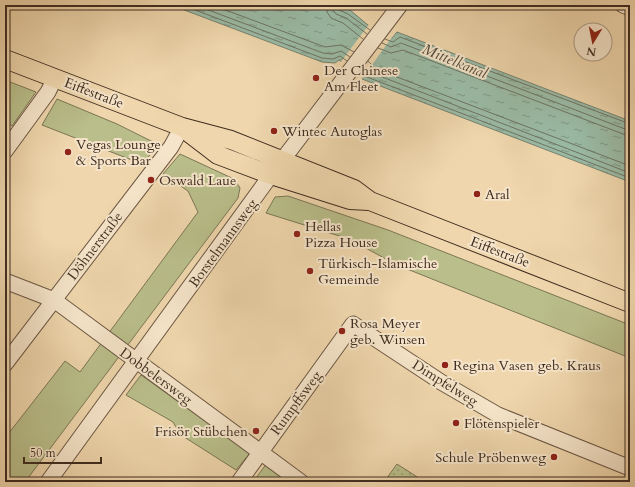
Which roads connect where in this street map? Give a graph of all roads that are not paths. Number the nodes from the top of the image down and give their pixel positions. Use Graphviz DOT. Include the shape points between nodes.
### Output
graph roads {
  1 [pos="400,5"];
  2 [pos="623,5"];
  3 [pos="630,8"];
  4 [pos="5,59"];
  5 [pos="55,78"];
  6 [pos="182,127"];
  7 [pos="5,151"];
  8 [pos="282,161"];
  9 [pos="271,175"];
  10 [pos="370,201"];
  11 [pos="5,281"];
  12 [pos="54,300"];
  13 [pos="630,303"];
  14 [pos="353,324"];
  15 [pos="136,362"];
  16 [pos="5,364"];
  17 [pos="260,452"];
  18 [pos="630,468"];
  19 [pos="48,482"];
  20 [pos="239,482"];
  21 [pos="301,482"];
  1 -- 8 [label="street, Borstelmannsweg"];
  2 -- 3 [label="street"];
  4 -- 5 [label="main road, Eiffestraße"];
  5 -- 6 [label="main road, Eiffestraße"];
  5 -- 7 [label="street" via="48,92"];
  6 -- 8 [label="main road, Eiffestraße" via="231,140"];
  6 -- 9 [label="main road, Eiffestraße" via="218,156"];
  6 -- 12 [label="street, Döhnerstraße" via="171,147"];
  8 -- 9 [label="street, Borstelmannsweg"];
  8 -- 10 [label="main road, Eiffestraße" via="354,189"];
  9 -- 10 [label="main road, Eiffestraße" via="350,200"];
  9 -- 15 [label="street, Borstelmannsweg"];
  10 -- 13 [label="main road, Eiffestraße"];
  11 -- 12 [label="street, Dobbelersweg"];
  12 -- 15 [label="street, Dobbelersweg"];
  12 -- 16 [label="street, Döhnerstraße"];
  14 -- 17 [label="street, Rumpffsweg"];
  14 -- 18 [label="street, Dimpfelweg" via="441,382 498,415"];
  15 -- 17 [label="street, Dobbelersweg"];
  15 -- 19 [label="street, Borstelmannsweg"];
  17 -- 20 [label="street, Rumpffsweg"];
  17 -- 21 [label="street, Dobbelersweg"];
}
